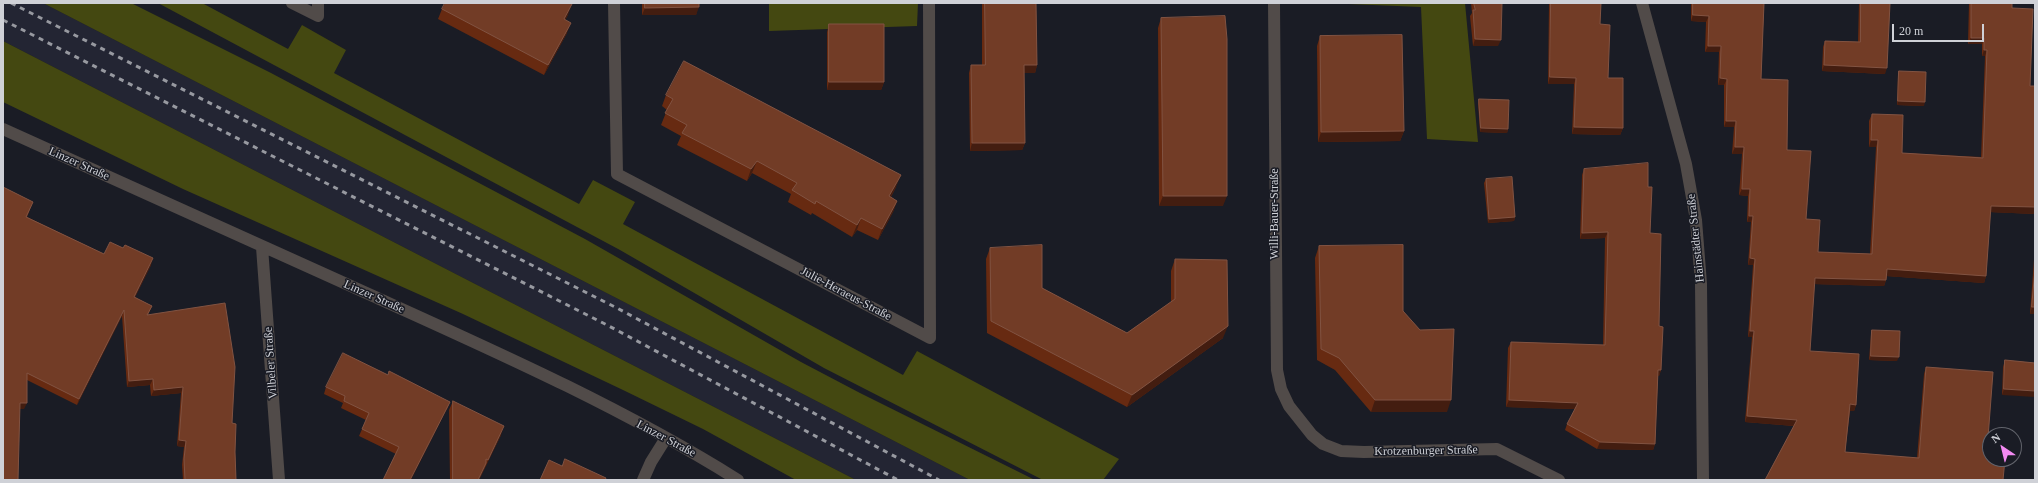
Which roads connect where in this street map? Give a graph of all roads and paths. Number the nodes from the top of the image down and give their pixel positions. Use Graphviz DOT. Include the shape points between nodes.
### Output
graph roads {
  1 [pos="292,3"];
  2 [pos="318,3"];
  3 [pos="614,3"];
  4 [pos="929,3"];
  5 [pos="1274,3"];
  6 [pos="1642,3"];
  7 [pos="3,129"];
  8 [pos="262,247"];
  9 [pos="1298,420"];
  10 [pos="666,438"];
  11 [pos="279,480"];
  12 [pos="643,480"];
  13 [pos="738,480"];
  14 [pos="1559,480"];
  15 [pos="1703,480"];
  1 -- 2 [label="street" via="318,16"];
  3 -- 4 [label="street, Julie-Heraeus-Straße" via="616,174 930,338"];
  5 -- 9 [label="street, Willi-Bauer-Straße" via="1277,370 1288,406"];
  6 -- 15 [label="street, Hainstädter Straße" via="1684,157 1696,220 1701,284"];
  7 -- 8 [label="street, Linzer Straße"];
  8 -- 10 [label="street, Linzer Straße" via="499,354"];
  8 -- 11 [label="street, Vilbeler Straße"];
  9 -- 14 [label="street, Krotzenburger Straße" via="1323,444 1341,451 1497,449"];
  10 -- 12 [label="street"];
  10 -- 13 [label="street, Linzer Straße"];
}
